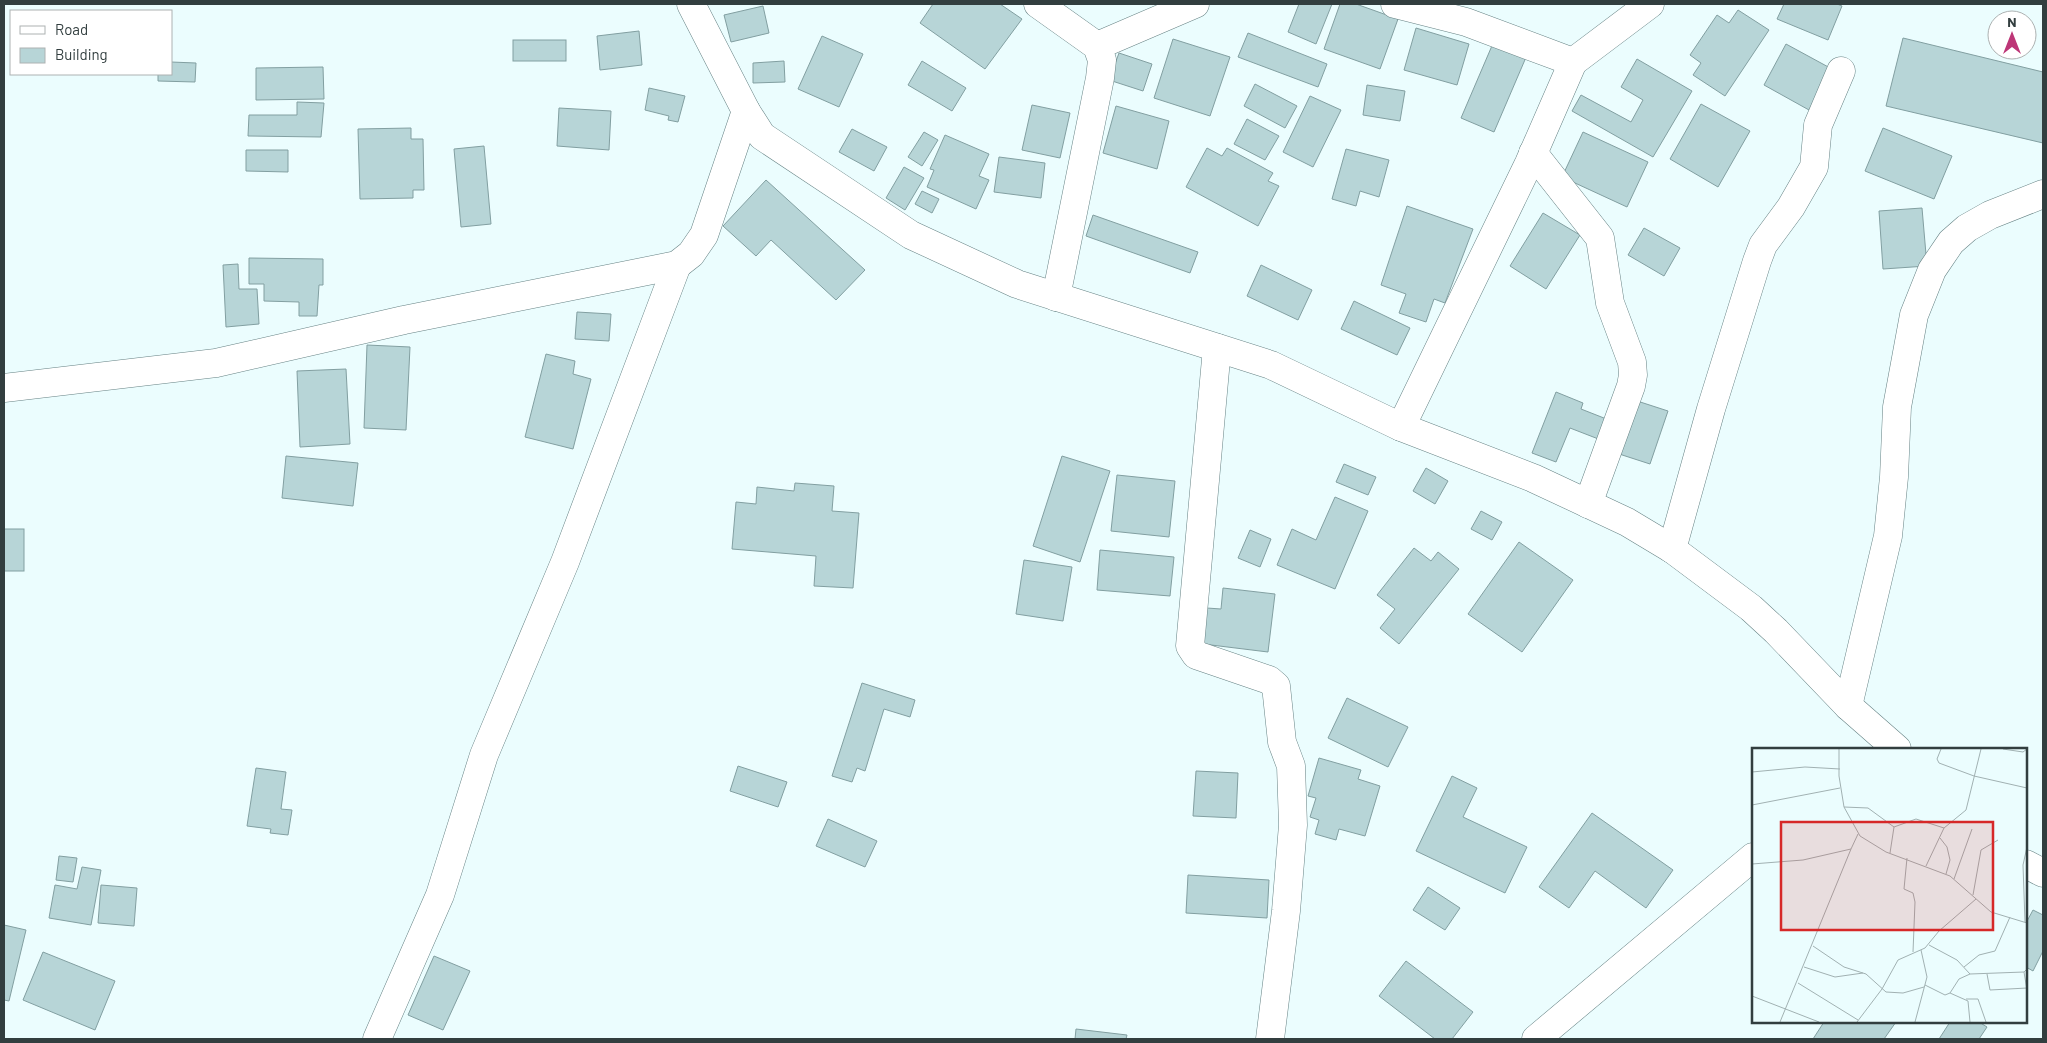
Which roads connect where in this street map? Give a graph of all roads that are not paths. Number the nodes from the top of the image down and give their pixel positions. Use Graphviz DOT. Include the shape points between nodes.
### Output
graph roads {
  1 [pos="691,4"];
  2 [pos="1038,4"];
  3 [pos="1195,4"];
  4 [pos="1395,4"];
  5 [pos="1650,4"];
  6 [pos="1097,46"];
  7 [pos="1573,62"];
  8 [pos="1841,71"];
  9 [pos="746,111"];
  10 [pos="1533,153"];
  11 [pos="2043,194"];
  12 [pos="677,265"];
  13 [pos="1056,297"];
  14 [pos="1217,348"];
  15 [pos="4,388"];
  16 [pos="1401,427"];
  17 [pos="1588,504"];
  18 [pos="1672,549"];
  19 [pos="1848,706"];
  20 [pos="1884,745"];
  21 [pos="1752,858"];
  22 [pos="2027,864"];
  23 [pos="2043,872"];
  24 [pos="377,1039"];
  25 [pos="1270,1039"];
  26 [pos="1536,1039"];
  1 -- 9 [label="street"];
  2 -- 6 [label="street"];
  3 -- 6 [label="street"];
  4 -- 7 [label="street" via="1466,22"];
  5 -- 7 [label="street"];
  6 -- 13 [label="street" via="1102,60 1100,78"];
  7 -- 10 [label="street"];
  8 -- 18 [label="street" via="1818,125 1814,167 1791,207 1763,245 1711,409"];
  9 -- 12 [label="street" via="704,235 691,254"];
  9 -- 13 [label="street" via="762,136 911,235 1017,284"];
  10 -- 16 [label="street"];
  10 -- 17 [label="street" via="1600,238 1610,303 1634,369"];
  11 -- 19 [label="street" via="1990,215 1951,242 1932,270 1914,315 1897,407 1888,536"];
  12 -- 15 [label="street" via="404,320 216,363"];
  12 -- 24 [label="street" via="565,562 484,755 440,895"];
  13 -- 14 [label="street"];
  14 -- 16 [label="street" via="1271,365"];
  14 -- 25 [label="street" via="1190,646 1196,655 1270,680 1276,689 1282,742 1291,766 1293,825"];
  16 -- 17 [label="street" via="1533,478"];
  17 -- 18 [label="street" via="1627,522"];
  18 -- 19 [label="street" via="1770,625"];
  19 -- 20 [label="street"];
  21 -- 26 [label="street"];
  22 -- 23 [label="street"];
}
